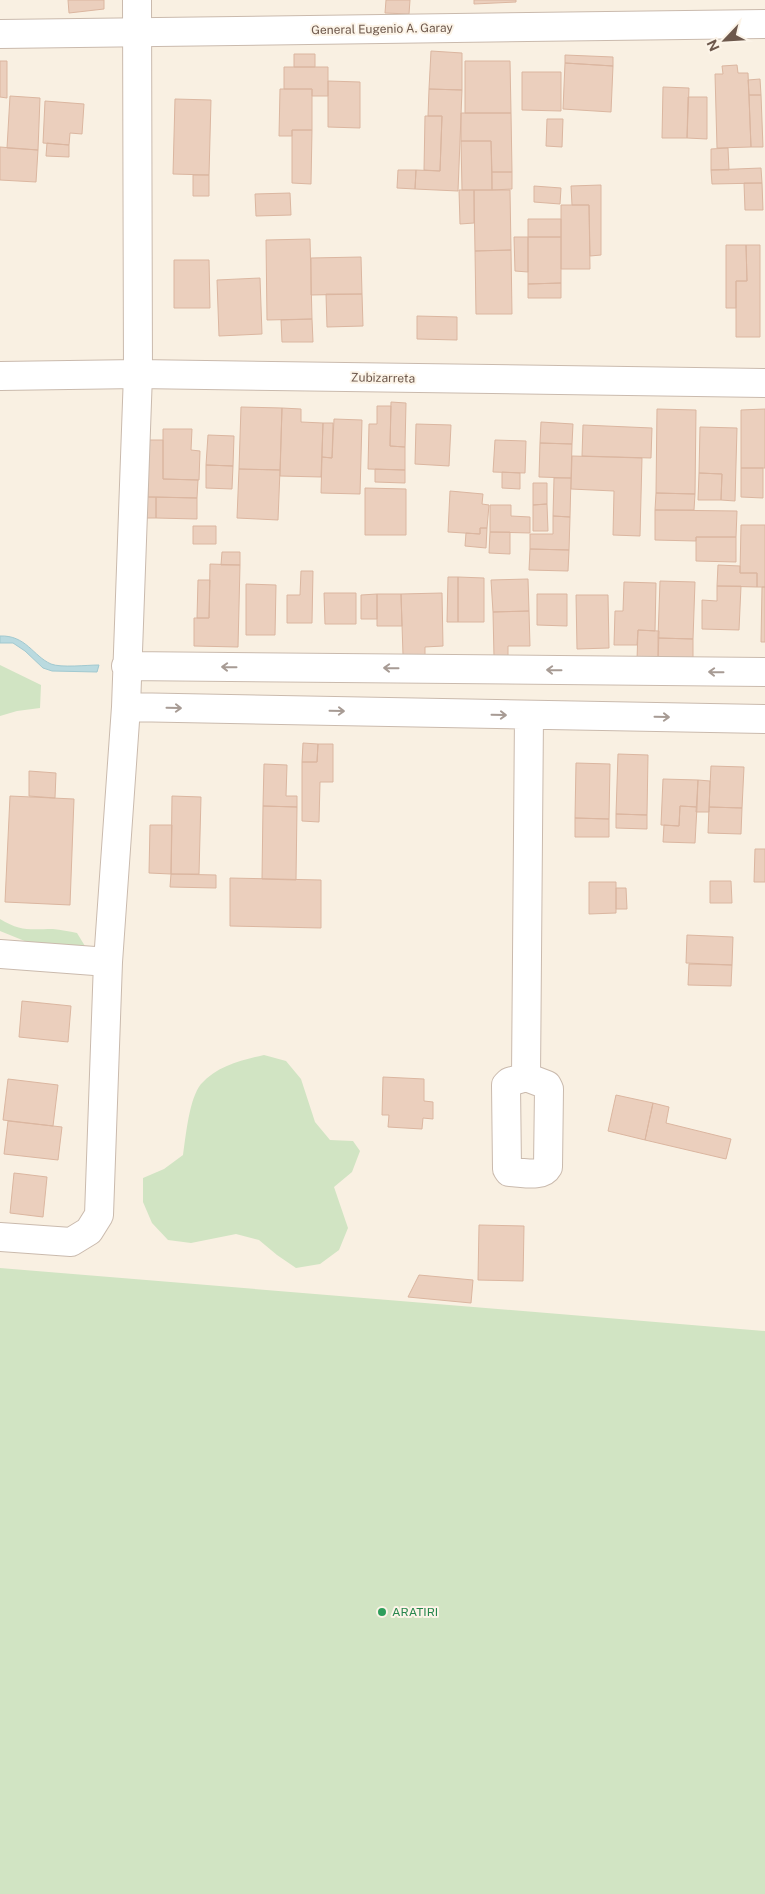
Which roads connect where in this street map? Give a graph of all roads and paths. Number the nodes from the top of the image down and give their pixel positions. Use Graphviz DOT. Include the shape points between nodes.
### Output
graph roads {
  1 [pos="137,0"];
  2 [pos="765,24"];
  3 [pos="137,32"];
  4 [pos="0,34"];
  5 [pos="138,374"];
  6 [pos="0,376"];
  7 [pos="765,383"];
  8 [pos="126,666"];
  9 [pos="765,672"];
  10 [pos="126,707"];
  11 [pos="529,715"];
  12 [pos="765,719"];
  13 [pos="0,954"];
  14 [pos="108,962"];
  15 [pos="526,1076"];
  16 [pos="0,1237"];
  1 -- 3 [label="street"];
  2 -- 3 [label="street, General Eugenio A. Garay"];
  3 -- 4 [label="street, General Eugenio A. Garay"];
  3 -- 5 [label="street"];
  5 -- 6 [label="street, Zubizarreta"];
  5 -- 7 [label="street, Zubizarreta"];
  5 -- 8 [label="street"];
  9 -- 8 [label="street, one-way"];
  8 -- 10 [label="street"];
  10 -- 11 [label="street, one-way"];
  10 -- 14 [label="street"];
  11 -- 12 [label="street, one-way"];
  11 -- 15 [label="street"];
  13 -- 14 [label="street"];
  14 -- 16 [label="street" via="99,1215 89,1231 72,1242"];
}
